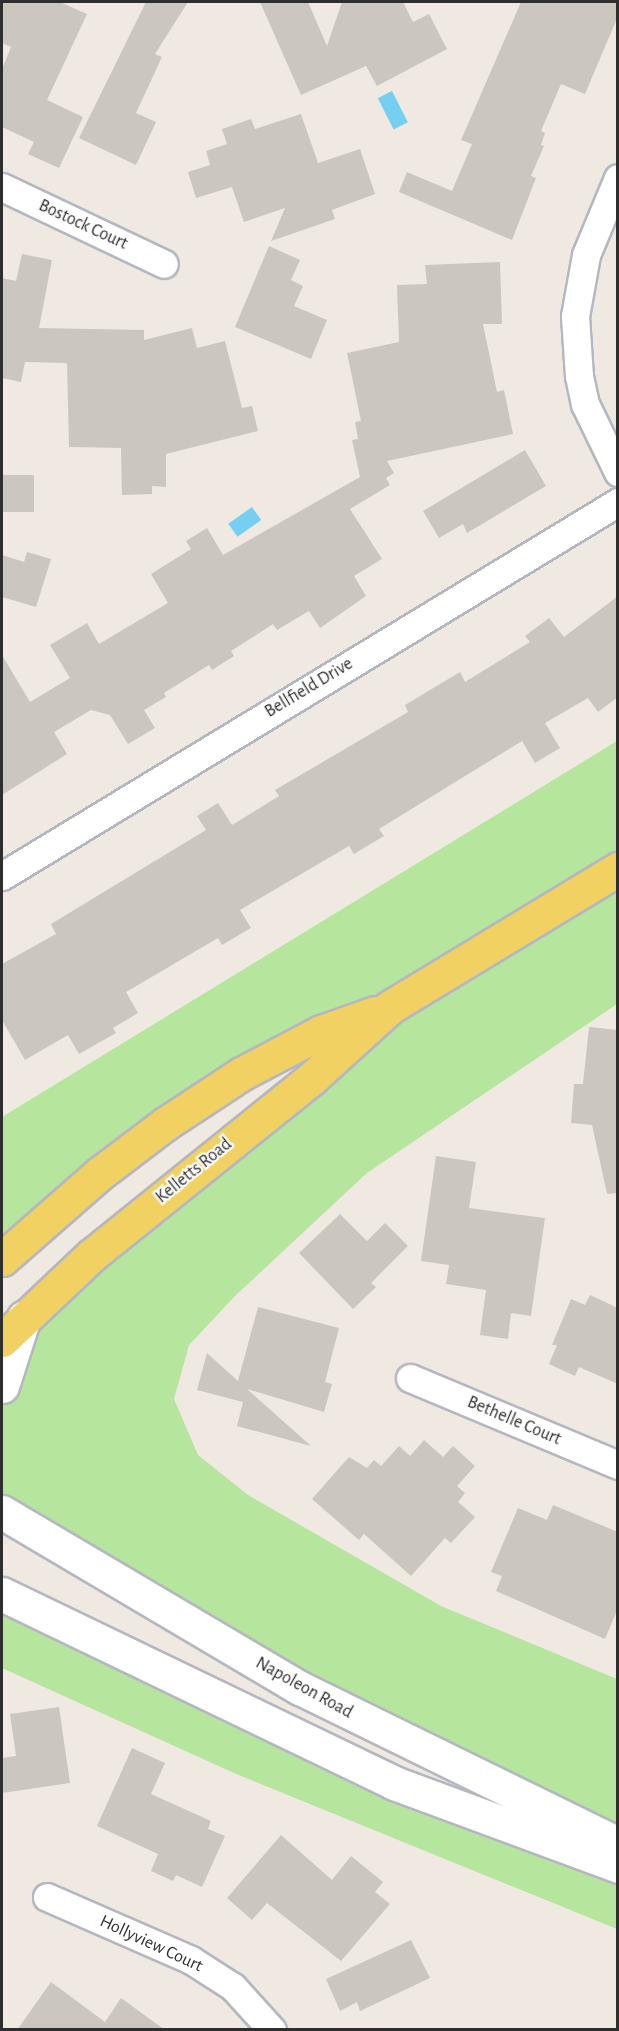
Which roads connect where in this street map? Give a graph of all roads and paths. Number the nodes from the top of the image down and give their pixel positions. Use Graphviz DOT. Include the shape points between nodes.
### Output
graph roads {
  1 [pos="618,178"];
  2 [pos="2,187"];
  3 [pos="164,264"];
  4 [pos="618,472"];
  5 [pos="618,502"];
  6 [pos="618,868"];
  7 [pos="2,876"];
  8 [pos="390,1007"];
  9 [pos="2,1260"];
  10 [pos="24,1317"];
  11 [pos="2,1340"];
  12 [pos="410,1378"];
  13 [pos="2,1386"];
  14 [pos="618,1465"];
  15 [pos="2,1512"];
  16 [pos="2,1594"];
  17 [pos="2,1612"];
  18 [pos="51,1620"];
  19 [pos="618,1844"];
  20 [pos="618,1866"];
  21 [pos="47,1897"];
  22 [pos="272,2030"];
  1 -- 4 [label="street" via="586,255 575,316 585,404"];
  2 -- 3 [label="street, Bostock Court"];
  5 -- 7 [label="street, Bellfield Drive"];
  6 -- 8 [label="main road, Kelletts Road"];
  8 -- 9 [label="main road, Kelletts Road" via="321,1032 241,1074 99,1174"];
  8 -- 10 [label="main road, Kelletts Road" via="311,1079 187,1175"];
  10 -- 11 [label="main road, Kelletts Road"];
  10 -- 13 [label="main road"];
  12 -- 14 [label="street, Bethelle Court"];
  15 -- 19 [label="main road, Napoleon Road" via="300,1688"];
  16 -- 18 [label="main road"];
  17 -- 18 [label="main road"];
  18 -- 20 [label="main road" via="394,1783"];
  21 -- 22 [label="street, Hollyview Court" via="191,1960 233,1987"];
}
